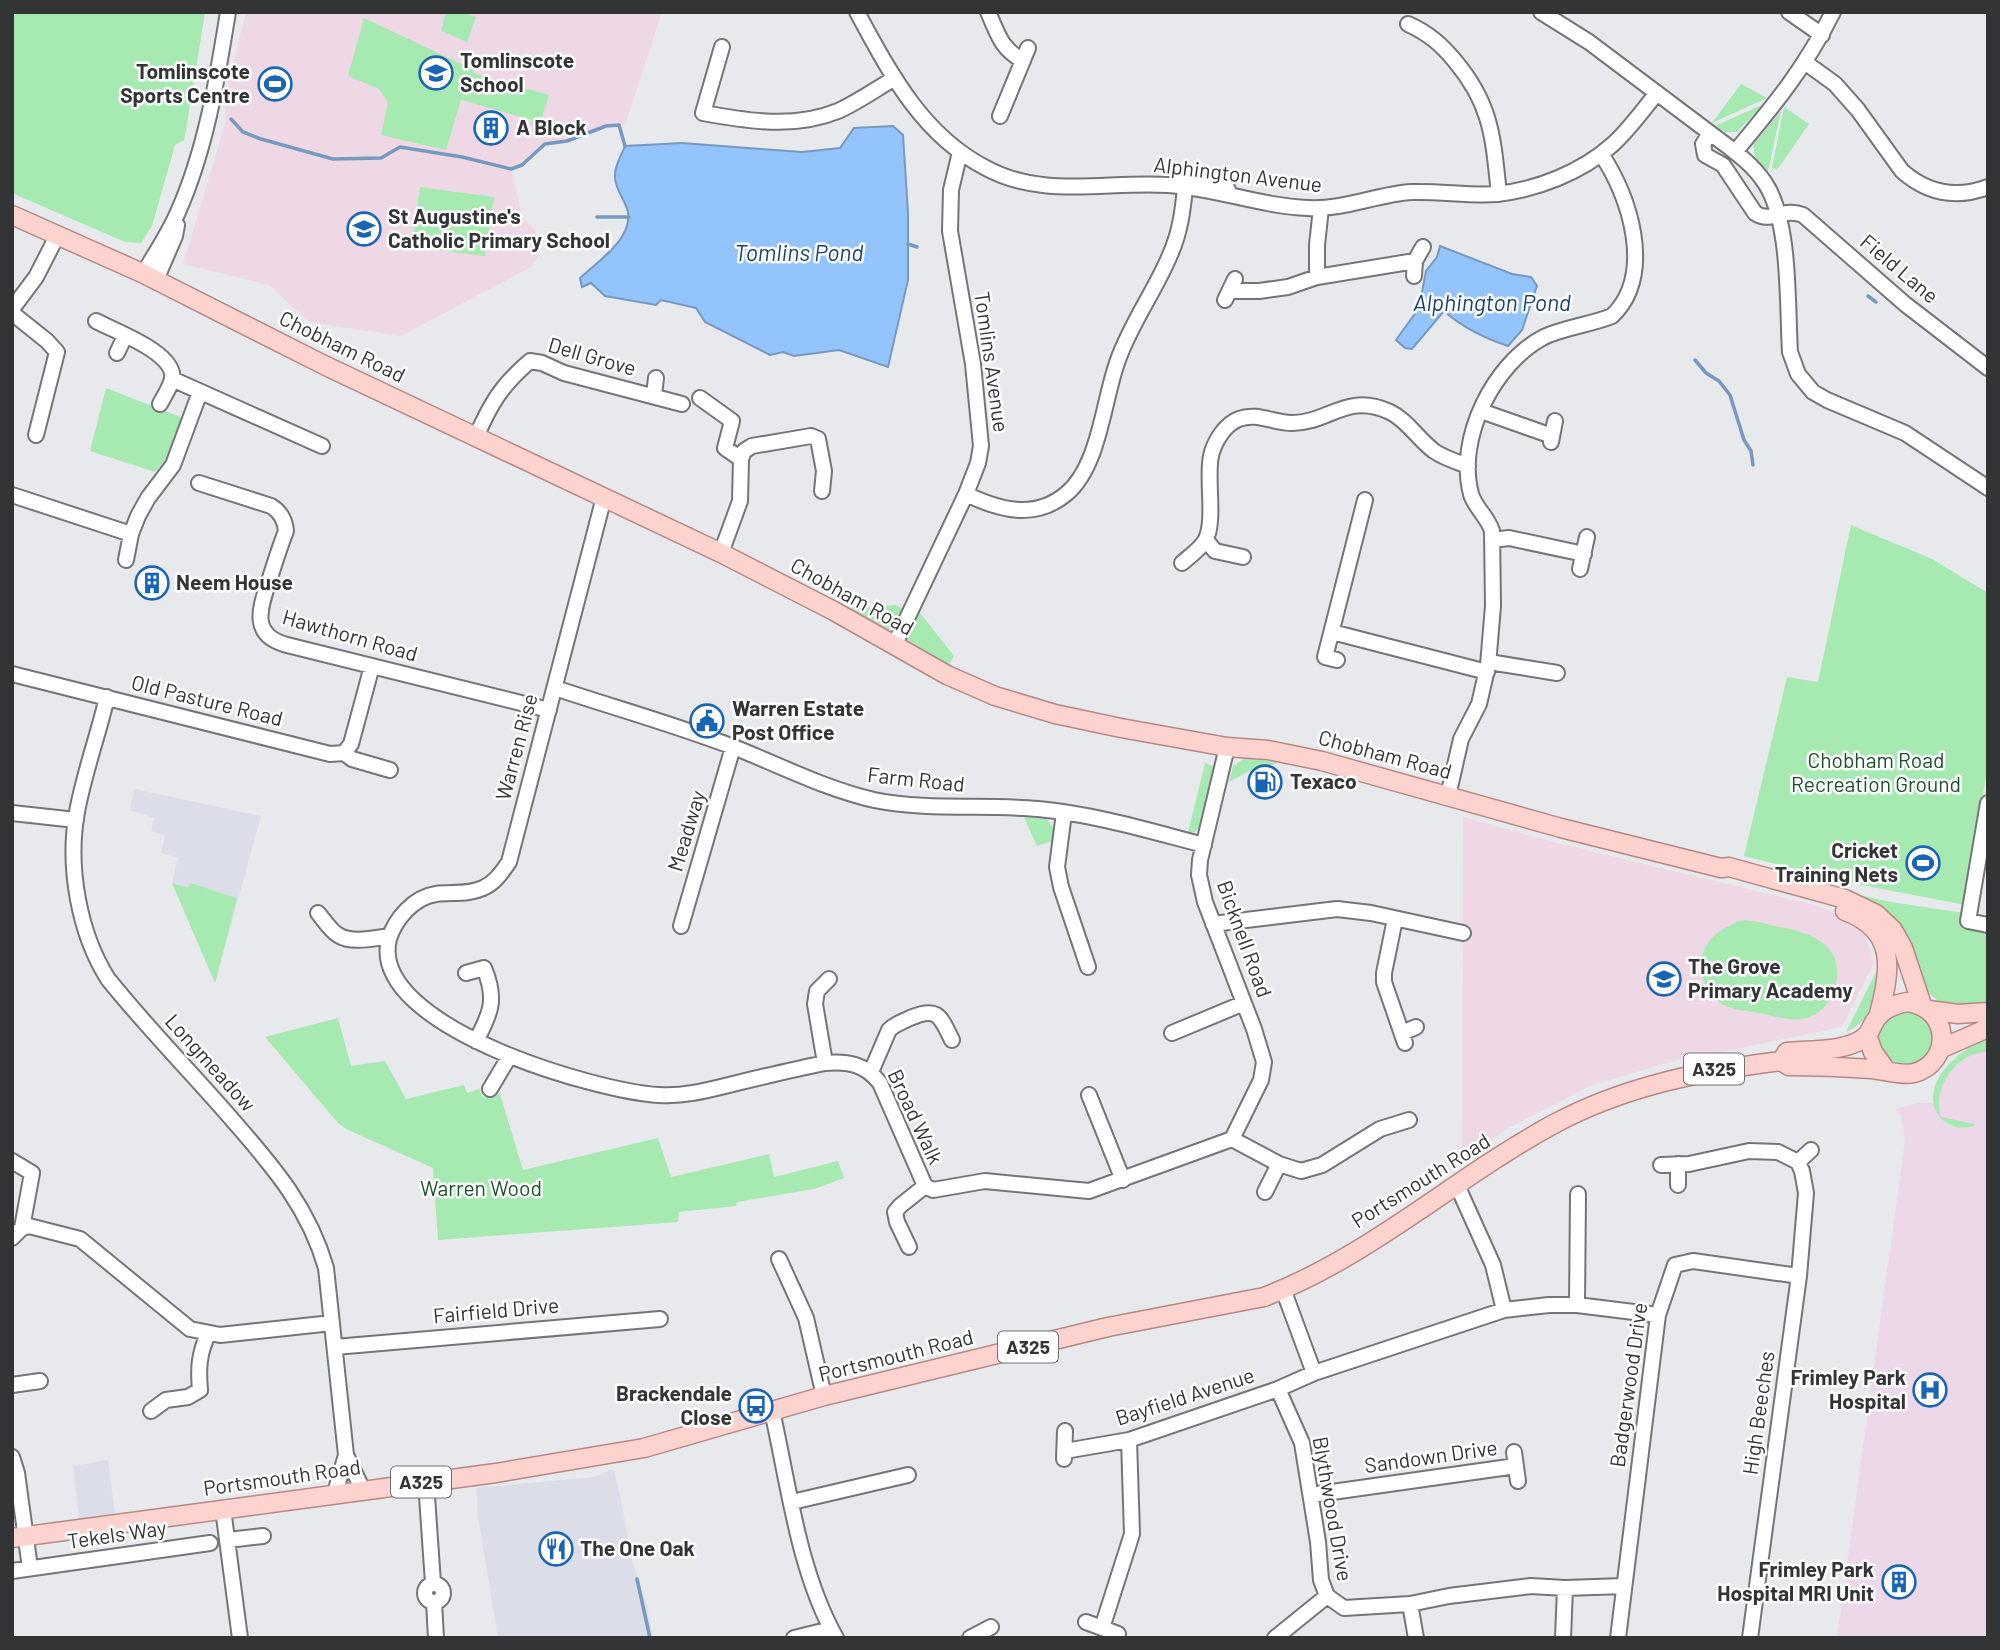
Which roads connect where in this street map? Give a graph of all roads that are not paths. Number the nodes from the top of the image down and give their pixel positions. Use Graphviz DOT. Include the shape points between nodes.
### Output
graph roads {
  1 [pos="228,12"];
  2 [pos="857,12"];
  3 [pos="988,12"];
  4 [pos="1541,12"];
  5 [pos="1789,12"];
  6 [pos="1833,12"];
  7 [pos="1408,24"];
  8 [pos="1822,35"];
  9 [pos="722,47"];
  10 [pos="1806,63"];
  11 [pos="895,78"];
  12 [pos="1657,93"];
  13 [pos="1000,116"];
  14 [pos="1710,133"];
  15 [pos="960,152"];
  16 [pos="1735,152"];
  17 [pos="1601,154"];
  18 [pos="977,163"];
  19 [pos="1181,182"];
  20 [pos="953,185"];
  21 [pos="1986,193"];
  22 [pos="1499,194"];
  23 [pos="1321,208"];
  24 [pos="1780,213"];
  25 [pos="12,215"];
  26 [pos="57,236"];
  27 [pos="1423,247"];
  28 [pos="1317,276"];
  29 [pos="150,277"];
  30 [pos="1229,290"];
  31 [pos="12,311"];
  32 [pos="96,321"];
  33 [pos="125,336"];
  34 [pos="117,354"];
  35 [pos="1988,368"];
  36 [pos="172,379"];
  37 [pos="656,379"];
  38 [pos="201,392"];
  39 [pos="654,396"];
  40 [pos="700,398"];
  41 [pos="160,404"];
  42 [pos="682,404"];
  43 [pos="1481,411"];
  44 [pos="1555,421"];
  45 [pos="36,435"];
  46 [pos="476,438"];
  47 [pos="322,446"];
  48 [pos="741,459"];
  49 [pos="1468,466"];
  50 [pos="199,484"];
  51 [pos="1988,488"];
  52 [pos="822,491"];
  53 [pos="966,494"];
  54 [pos="12,495"];
  55 [pos="604,497"];
  56 [pos="1365,500"];
  57 [pos="131,534"];
  58 [pos="1587,537"];
  59 [pos="1206,540"];
  60 [pos="1492,540"];
  61 [pos="721,553"];
  62 [pos="1584,554"];
  63 [pos="1242,557"];
  64 [pos="126,559"];
  65 [pos="1182,563"];
  66 [pos="1580,569"];
  67 [pos="1332,632"];
  68 [pos="894,646"];
  69 [pos="1560,657"];
  70 [pos="1337,660"];
  71 [pos="372,666"];
  72 [pos="1488,667"];
  73 [pos="12,674"];
  74 [pos="555,688"];
  75 [pos="107,697"];
  76 [pos="549,710"];
  77 [pos="733,747"];
  78 [pos="1227,747"];
  79 [pos="344,754"];
  80 [pos="390,770"];
  81 [pos="1448,796"];
  82 [pos="1988,803"];
  83 [pos="12,813"];
  84 [pos="1064,813"];
  85 [pos="76,820"];
  86 [pos="1204,845"];
  87 [pos="1721,868"];
  88 [pos="318,913"];
  89 [pos="1395,919"];
  90 [pos="1213,924"];
  91 [pos="1988,925"];
  92 [pos="681,926"];
  93 [pos="390,936"];
  94 [pos="1453,936"];
  95 [pos="1088,967"];
  96 [pos="466,973"];
  97 [pos="829,978"];
  98 [pos="1244,1003"];
  99 [pos="1925,1008"];
  100 [pos="1988,1012"];
  101 [pos="1879,1014"];
  102 [pos="1416,1027"];
  103 [pos="1988,1028"];
  104 [pos="953,1033"];
  105 [pos="1172,1033"];
  106 [pos="1867,1035"];
  107 [pos="476,1041"];
  108 [pos="1940,1049"];
  109 [pos="509,1057"];
  110 [pos="1781,1061"];
  111 [pos="825,1063"];
  112 [pos="1886,1070"];
  113 [pos="871,1072"];
  114 [pos="489,1089"];
  115 [pos="1095,1099"];
  116 [pos="1402,1128"];
  117 [pos="1232,1139"];
  118 [pos="1811,1150"];
  119 [pos="12,1161"];
  120 [pos="1798,1162"];
  121 [pos="1279,1164"];
  122 [pos="1678,1164"];
  123 [pos="1661,1165"];
  124 [pos="1124,1180"];
  125 [pos="1457,1185"];
  126 [pos="1678,1185"];
  127 [pos="925,1186"];
  128 [pos="1265,1192"];
  129 [pos="1578,1194"];
  130 [pos="17,1233"];
  131 [pos="909,1247"];
  132 [pos="779,1259"];
  133 [pos="1799,1276"];
  134 [pos="1283,1289"];
  135 [pos="1577,1305"];
  136 [pos="1504,1310"];
  137 [pos="1658,1315"];
  138 [pos="660,1319"];
  139 [pos="332,1323"];
  140 [pos="208,1334"];
  141 [pos="335,1347"];
  142 [pos="1314,1373"];
  143 [pos="40,1381"];
  144 [pos="12,1385"];
  145 [pos="1278,1389"];
  146 [pos="824,1396"];
  147 [pos="150,1411"];
  148 [pos="772,1411"];
  149 [pos="1065,1431"];
  150 [pos="1129,1440"];
  151 [pos="346,1455"];
  152 [pos="12,1457"];
  153 [pos="1516,1466"];
  154 [pos="908,1475"];
  155 [pos="426,1482"];
  156 [pos="363,1490"];
  157 [pos="335,1493"];
  158 [pos="1311,1495"];
  159 [pos="792,1503"];
  160 [pos="223,1509"];
  161 [pos="263,1536"];
  162 [pos="19,1537"];
  163 [pos="228,1540"];
  164 [pos="210,1543"];
  165 [pos="30,1568"];
  166 [pos="12,1571"];
  167 [pos="1624,1586"];
  168 [pos="1565,1588"];
  169 [pos="1327,1597"];
  170 [pos="1410,1604"];
  171 [pos="1086,1622"];
  172 [pos="1102,1628"];
  173 [pos="833,1634"];
  174 [pos="1118,1634"];
  175 [pos="240,1638"];
  176 [pos="436,1638"];
  177 [pos="794,1638"];
  178 [pos="1275,1638"];
  179 [pos="1416,1638"];
  180 [pos="1563,1638"];
  181 [pos="1618,1638"];
  182 [pos="1750,1638"];
  1 -- 29 [label="street" via="205,132 178,214"];
  2 -- 11 [label="street, Alphington Avenue"];
  3 -- 13 [label="street" via="1008,52 1026,55"];
  4 -- 12 [label="street"];
  5 -- 8 [label="street"];
  6 -- 8 [label="street"];
  7 -- 22 [label="street" via="1440,44 1482,98"];
  8 -- 10 [label="street"];
  9 -- 11 [label="street" via="703,113 769,122 806,120 838,111"];
  10 -- 16 [label="street"];
  10 -- 21 [label="street" via="1835,84 1910,178 1930,190"];
  11 -- 15 [label="street, Alphington Avenue" via="921,117"];
  12 -- 14 [label="street"];
  12 -- 17 [label="street, Alphington Avenue"];
  14 -- 16 [label="street"];
  14 -- 24 [label="street, Field Lane" via="1703,144 1706,155 1723,165 1755,213 1768,218"];
  15 -- 18 [label="street, Alphington Avenue"];
  15 -- 20 [label="street, Tomlins Avenue"];
  16 -- 24 [label="street" via="1764,180"];
  17 -- 22 [label="street, Alphington Avenue" via="1546,183"];
  17 -- 43 [label="street" via="1622,190 1633,229 1634,265 1625,298 1612,316 1547,335 1527,348 1497,381"];
  18 -- 19 [label="street, Alphington Avenue" via="1004,176 1049,187"];
  18 -- 20 [label="street"];
  19 -- 23 [label="street, Alphington Avenue" via="1284,206"];
  19 -- 53 [label="street" via="1178,234 1119,357 1081,477 1064,496 1027,510 999,508"];
  20 -- 53 [label="street, Tomlins Avenue" via="951,248 973,364 981,446"];
  22 -- 23 [label="street, Alphington Avenue" via="1412,192"];
  23 -- 28 [label="street"];
  24 -- 35 [label="street, Field Lane" via="1803,215 1905,304"];
  24 -- 51 [label="street" via="1790,352 1802,381 1827,400 1905,433"];
  25 -- 26 [label="main road, Chobham Road"];
  26 -- 29 [label="main road, Chobham Road"];
  26 -- 31 [label="street"];
  27 -- 28 [label="street" via="1415,268"];
  28 -- 30 [label="street" via="1288,287"];
  29 -- 46 [label="main road, Chobham Road"];
  31 -- 45 [label="street" via="57,352"];
  32 -- 33 [label="street"];
  33 -- 34 [label="street"];
  33 -- 36 [label="street" via="161,357"];
  36 -- 38 [label="street"];
  36 -- 41 [label="street"];
  37 -- 39 [label="street, Dell Grove"];
  38 -- 47 [label="street"];
  38 -- 57 [label="street" via="173,465 148,498"];
  39 -- 42 [label="street, Dell Grove"];
  39 -- 46 [label="street, Dell Grove" via="530,361 495,396"];
  40 -- 48 [label="street" via="732,421 725,448"];
  43 -- 44 [label="street" via="1552,439"];
  43 -- 49 [label="street"];
  46 -- 55 [label="main road, Chobham Road"];
  48 -- 52 [label="street" via="752,446 811,436 818,439 822,452"];
  48 -- 61 [label="street" via="740,501"];
  49 -- 59 [label="street" via="1434,451 1398,417 1373,407 1347,406 1294,423 1237,419 1211,453"];
  49 -- 60 [label="street" via="1474,502 1489,524"];
  50 -- 71 [label="street, Hawthorn Road" via="271,506 284,521 286,531 259,610 268,635 281,643"];
  53 -- 68 [label="street, Tomlins Avenue"];
  54 -- 57 [label="street"];
  55 -- 61 [label="main road, Chobham Road"];
  55 -- 74 [label="street, Warren Rise"];
  56 -- 67 [label="street"];
  57 -- 64 [label="street"];
  58 -- 62 [label="street"];
  59 -- 63 [label="street" via="1214,551"];
  59 -- 65 [label="street"];
  60 -- 62 [label="street" via="1509,538"];
  60 -- 72 [label="street"];
  61 -- 68 [label="main road, Chobham Road"];
  62 -- 66 [label="street"];
  67 -- 70 [label="street" via="1325,657"];
  67 -- 72 [label="street"];
  68 -- 78 [label="main road, Chobham Road" via="964,683 1024,706"];
  69 -- 72 [label="street" via="1556,677"];
  71 -- 76 [label="street, Hawthorn Road"];
  71 -- 79 [label="street" via="351,744"];
  72 -- 81 [label="street" via="1479,704 1461,739"];
  73 -- 75 [label="street, Old Pasture Road"];
  74 -- 76 [label="street, Warren Rise"];
  74 -- 77 [label="street, Farm Road"];
  75 -- 79 [label="street, Old Pasture Road"];
  75 -- 85 [label="street, Longmeadow"];
  76 -- 93 [label="street, Warren Rise" via="511,855 501,874 482,889 423,898 404,912"];
  77 -- 84 [label="street, Farm Road" via="878,800"];
  77 -- 92 [label="street, Meadway"];
  78 -- 81 [label="main road, Chobham Road" via="1296,755"];
  78 -- 86 [label="street, Bicknell Road"];
  79 -- 80 [label="street, Old Pasture Road"];
  81 -- 87 [label="main road, Chobham Road"];
  82 -- 91 [label="street" via="1968,921"];
  83 -- 85 [label="street"];
  84 -- 86 [label="street, Farm Road"];
  84 -- 95 [label="street" via="1057,867"];
  85 -- 139 [label="street, Longmeadow" via="78,898 99,965 297,1199 326,1268"];
  86 -- 90 [label="street, Bicknell Road" via="1200,882"];
  87 -- 99 [label="main road, Chobham Road" via="1845,899 1876,914 1903,948"];
  87 -- 101 [label="main road, Chobham Road" via="1727,876 1835,907 1864,921 1889,960"];
  88 -- 93 [label="street" via="337,935"];
  89 -- 90 [label="street" via="1337,909"];
  89 -- 94 [label="street"];
  89 -- 102 [label="street" via="1384,982 1404,1038"];
  90 -- 98 [label="street, Bicknell Road"];
  93 -- 107 [label="street" via="391,965 407,991 430,1013"];
  96 -- 107 [label="street" via="484,968 490,986 491,1008"];
  97 -- 111 [label="street" via="817,990 815,1004"];
  98 -- 105 [label="street"];
  98 -- 117 [label="street, Bicknell Road" via="1264,1068"];
  99 -- 100 [label="main road" via="1958,1014"];
  99 -- 101 [label="main road" via="1907,1002"];
  99 -- 108 [label="main road" via="1936,1016 1941,1028"];
  101 -- 106 [label="main road"];
  103 -- 108 [label="main road"];
  104 -- 113 [label="street" via="933,1012 893,1026"];
  106 -- 110 [label="main road, A325" via="1839,1048 1787,1052"];
  106 -- 112 [label="main road"];
  107 -- 109 [label="street"];
  108 -- 112 [label="main road" via="1917,1072"];
  109 -- 111 [label="street" via="572,1079 658,1095 704,1091"];
  109 -- 114 [label="street"];
  110 -- 112 [label="main road, A325" via="1789,1066"];
  110 -- 125 [label="main road, Portsmouth Road / A325" via="1713,1070 1624,1093 1552,1125"];
  111 -- 113 [label="street, Broad Walk" via="846,1061"];
  113 -- 127 [label="street, Broad Walk"];
  115 -- 124 [label="street"];
  116 -- 121 [label="street" via="1380,1129 1315,1168 1301,1171"];
  117 -- 121 [label="street"];
  117 -- 124 [label="street"];
  118 -- 120 [label="street"];
  119 -- 130 [label="street" via="32,1173"];
  120 -- 122 [label="street" via="1778,1152 1749,1152"];
  120 -- 133 [label="street, High Beeches" via="1806,1193"];
  121 -- 128 [label="street"];
  122 -- 123 [label="street"];
  122 -- 126 [label="street"];
  124 -- 127 [label="street" via="1089,1191 985,1181 933,1189"];
  125 -- 134 [label="main road, Portsmouth Road / A325" via="1337,1261"];
  125 -- 136 [label="street" via="1493,1265"];
  127 -- 131 [label="street" via="895,1212"];
  129 -- 135 [label="street"];
  130 -- 140 [label="street" via="29,1227 80,1239 190,1329"];
  132 -- 146 [label="street" via="806,1318"];
  133 -- 137 [label="street, Badgerwood Drive" via="1693,1261 1675,1265"];
  133 -- 182 [label="street, High Beeches"];
  134 -- 142 [label="street"];
  134 -- 146 [label="main road, Portsmouth Road / A325" via="1265,1297 1108,1327"];
  135 -- 136 [label="street, Bayfield Avenue"];
  135 -- 137 [label="street, Bayfield Avenue"];
  136 -- 142 [label="street, Bayfield Avenue"];
  137 -- 167 [label="street, Badgerwood Drive"];
  138 -- 141 [label="street, Fairfield Drive"];
  139 -- 140 [label="street"];
  139 -- 141 [label="street, Longmeadow"];
  140 -- 147 [label="street" via="197,1366 200,1390 166,1400"];
  141 -- 151 [label="street, Longmeadow"];
  142 -- 145 [label="street, Bayfield Avenue"];
  143 -- 144 [label="street"];
  145 -- 150 [label="street, Bayfield Avenue"];
  145 -- 158 [label="street, Blythwood Drive" via="1302,1443"];
  146 -- 148 [label="main road, Portsmouth Road / A325"];
  148 -- 155 [label="main road, Portsmouth Road / A325" via="644,1448"];
  148 -- 159 [label="street"];
  149 -- 150 [label="street, Bayfield Avenue" via="1065,1456"];
  150 -- 172 [label="street" via="1132,1534"];
  151 -- 156 [label="street"];
  151 -- 157 [label="street"];
  152 -- 162 [label="street" via="17,1473"];
  153 -- 158 [label="street, Sandown Drive"];
  154 -- 159 [label="street"];
  155 -- 156 [label="main road, Portsmouth Road / A325"];
  155 -- 176 [label="street" via="433,1583 443,1590 434,1602"];
  156 -- 157 [label="main road, Portsmouth Road / A325"];
  157 -- 160 [label="main road, Portsmouth Road / A325"];
  158 -- 169 [label="street, Blythwood Drive"];
  159 -- 173 [label="street" via="806,1569"];
  160 -- 162 [label="main road, Portsmouth Road / A325"];
  160 -- 163 [label="street"];
  161 -- 163 [label="street"];
  162 -- 165 [label="street"];
  163 -- 175 [label="street"];
  164 -- 165 [label="street, Tekels Way"];
  165 -- 166 [label="street, Tekels Way"];
  167 -- 168 [label="street, Blythwood Drive"];
  167 -- 181 [label="street, Badgerwood Drive"];
  168 -- 170 [label="street, Blythwood Drive" via="1531,1586"];
  168 -- 180 [label="street"];
  169 -- 170 [label="street, Blythwood Drive" via="1344,1608"];
  169 -- 178 [label="street"];
  170 -- 179 [label="street"];
  171 -- 172 [label="street"];
  172 -- 174 [label="street"];
  173 -- 177 [label="street"];
}
